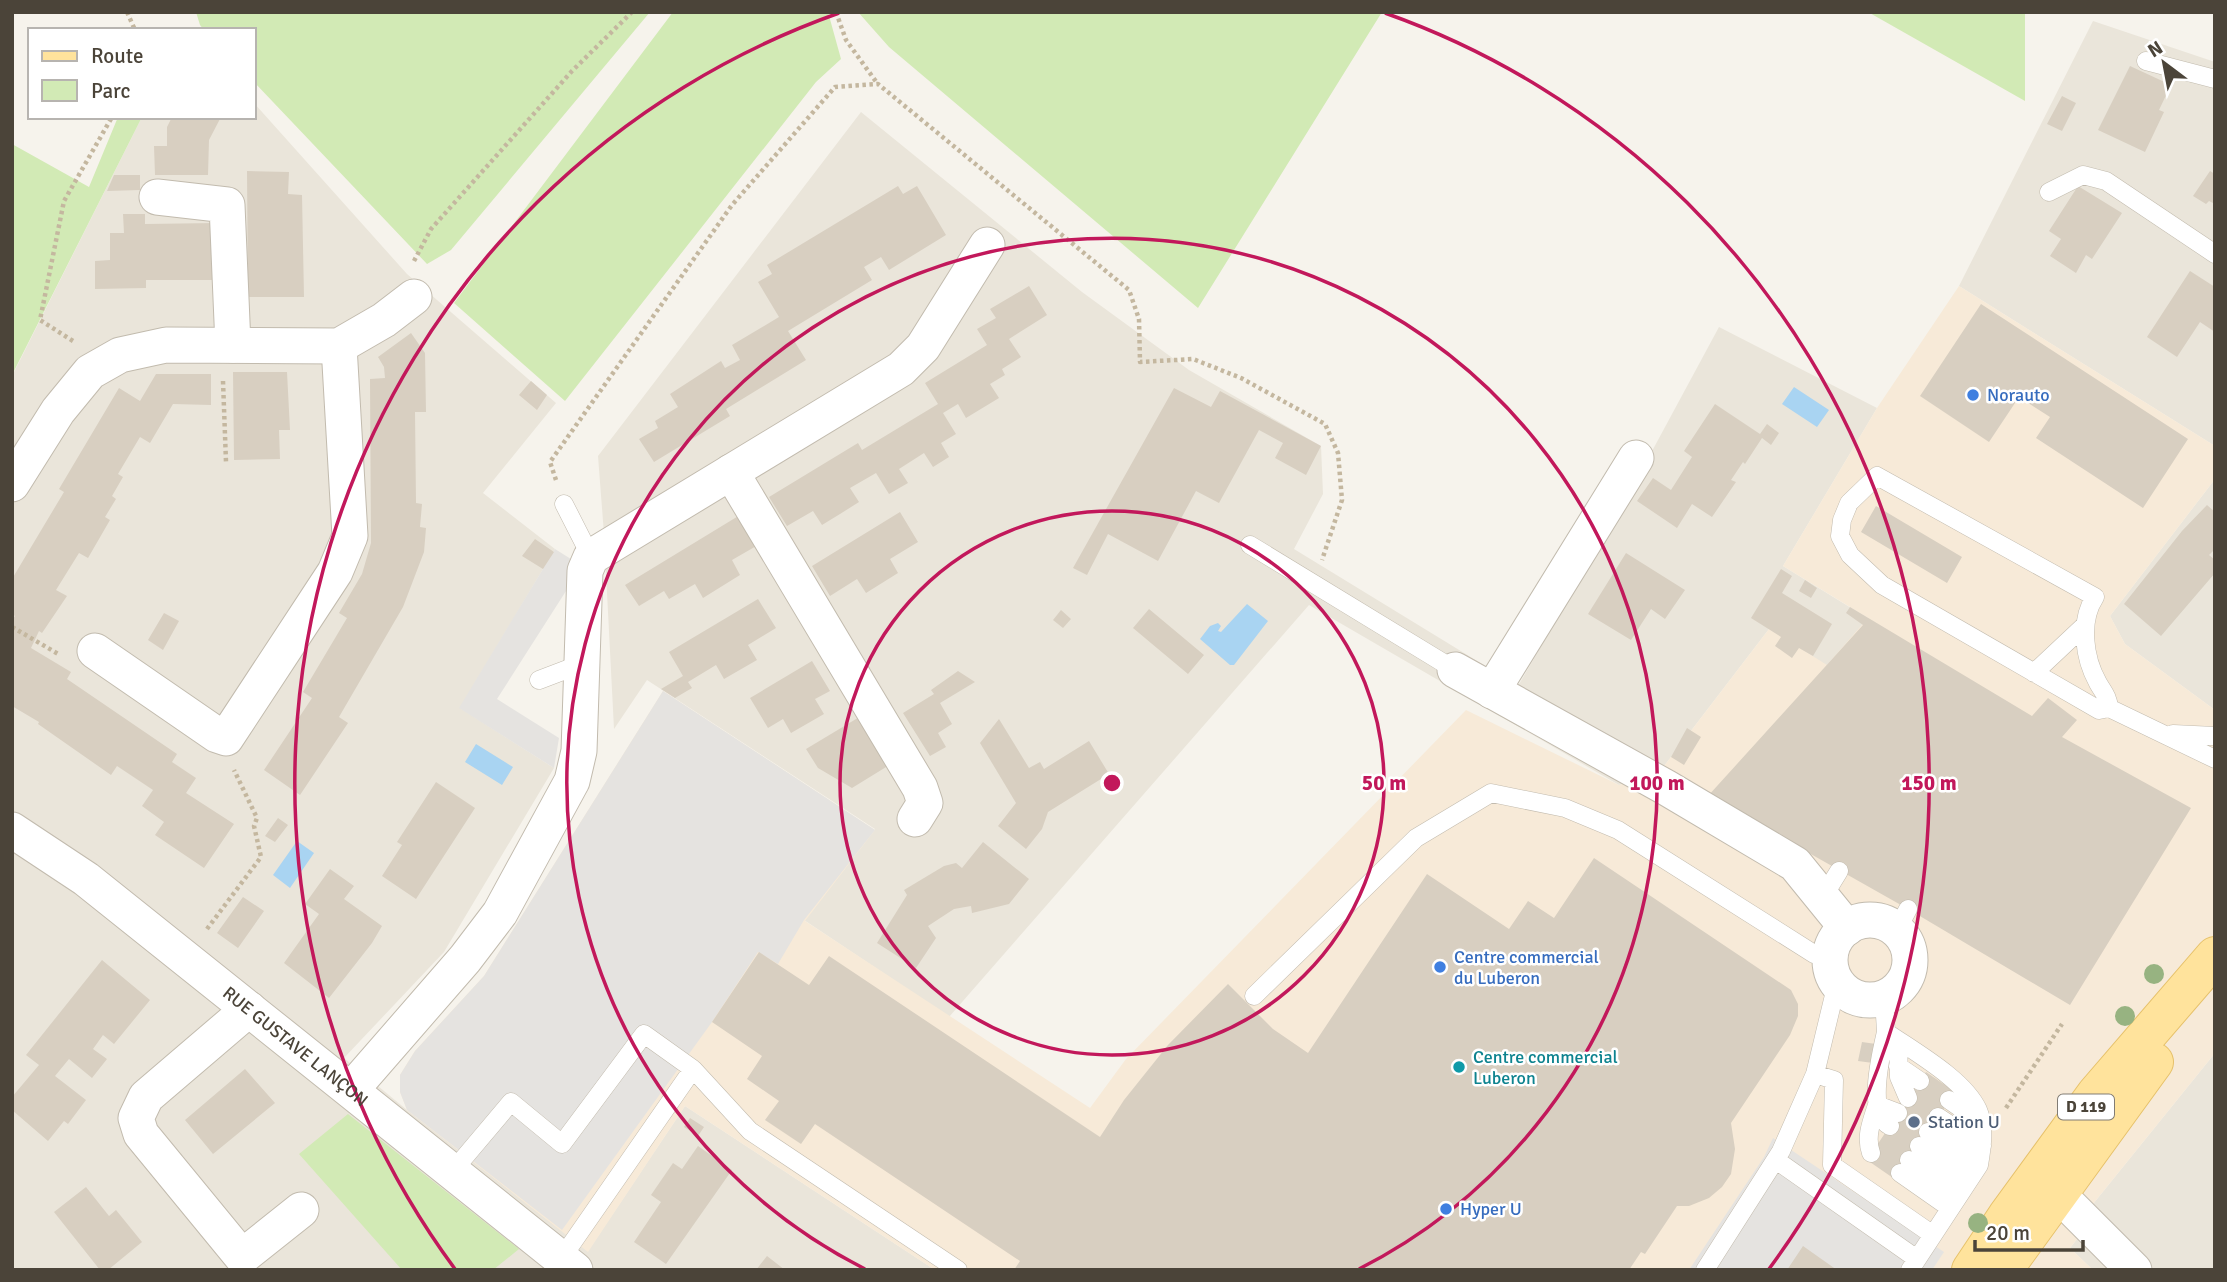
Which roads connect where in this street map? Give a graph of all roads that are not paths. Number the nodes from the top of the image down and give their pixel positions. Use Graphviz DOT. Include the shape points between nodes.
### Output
graph roads {
  1 [pos="2146,61"];
  2 [pos="2215,79"];
  3 [pos="2049,192"];
  4 [pos="157,197"];
  5 [pos="988,245"];
  6 [pos="2215,254"];
  7 [pos="414,297"];
  8 [pos="227,345"];
  9 [pos="339,346"];
  10 [pos="1636,458"];
  11 [pos="731,472"];
  12 [pos="12,484"];
  13 [pos="564,504"];
  14 [pos="1250,545"];
  15 [pos="591,557"];
  16 [pos="2084,626"];
  17 [pos="95,651"];
  18 [pos="582,664"];
  19 [pos="1455,670"];
  20 [pos="2034,673"];
  21 [pos="539,680"];
  22 [pos="1492,691"];
  23 [pos="2109,708"];
  24 [pos="2165,734"];
  25 [pos="2215,736"];
  26 [pos="2215,759"];
  27 [pos="915,819"];
  28 [pos="12,830"];
  29 [pos="1838,956"];
  30 [pos="2215,956"];
  31 [pos="2215,985"];
  32 [pos="1254,996"];
  33 [pos="249,1009"];
  34 [pos="1889,1023"];
  35 [pos="1899,1066"];
  36 [pos="693,1069"];
  37 [pos="1815,1074"];
  38 [pos="1920,1081"];
  39 [pos="351,1090"];
  40 [pos="1949,1100"];
  41 [pos="1877,1105"];
  42 [pos="1979,1121"];
  43 [pos="1890,1126"];
  44 [pos="1919,1146"];
  45 [pos="1982,1146"];
  46 [pos="1776,1160"];
  47 [pos="452,1172"];
  48 [pos="1964,1186"];
  49 [pos="2058,1194"];
  50 [pos="301,1210"];
  51 [pos="1933,1235"];
  52 [pos="568,1264"];
  53 [pos="1913,1264"];
  54 [pos="958,1270"];
  55 [pos="1705,1270"];
  56 [pos="1971,1270"];
  57 [pos="2003,1270"];
  58 [pos="2134,1270"];
  1 -- 2 [label="lane"];
  3 -- 6 [label="lane" via="2083,176 2106,181"];
  4 -- 8 [label="street" via="227,205"];
  5 -- 11 [label="street" via="923,347 901,369"];
  7 -- 9 [label="street"];
  8 -- 9 [label="street"];
  8 -- 12 [label="street" via="166,345 120,355 90,372 58,411"];
  9 -- 17 [label="street" via="350,536 335,572 226,738"];
  10 -- 22 [label="street"];
  11 -- 15 [label="street"];
  11 -- 27 [label="street" via="920,788 925,803"];
  13 -- 15 [label="lane"];
  14 -- 19 [label="lane"];
  15 -- 18 [label="street" via="585,571"];
  16 -- 20 [label="lane"];
  16 -- 20 [label="lane" via="2095,597 1877,477 1849,503 1840,536 1850,555 1882,585"];
  16 -- 23 [label="lane" via="2090,663"];
  18 -- 21 [label="lane"];
  18 -- 39 [label="street" via="579,751 572,781 500,913"];
  19 -- 22 [label="street"];
  20 -- 23 [label="lane" via="2099,710"];
  22 -- 29 [label="street" via="1831,884"];
  23 -- 24 [label="lane"];
  24 -- 25 [label="lane"];
  24 -- 26 [label="lane"];
  28 -- 33 [label="street, RUE GUSTAVE LANÇON" via="86,879"];
  29 -- 32 [label="lane" via="1814,954 1618,830 1565,808 1491,793 1416,838"];
  29 -- 34 [label="street" via="1846,992 1871,1000"];
  29 -- 34 [label="street" via="1858,922 1902,919 1910,966"];
  29 -- 37 [label="lane"];
  30 -- 56 [label="main road, D 119" via="2096,1094"];
  31 -- 49 [label="main road, D 119"];
  33 -- 39 [label="street, RUE GUSTAVE LANÇON"];
  33 -- 50 [label="street" via="146,1097 136,1118 141,1134 242,1256"];
  34 -- 35 [label="lane"];
  34 -- 41 [label="lane"];
  34 -- 42 [label="lane" via="1967,1093 1979,1112"];
  35 -- 38 [label="lane"];
  35 -- 43 [label="lane"];
  36 -- 47 [label="lane" via="644,1034 562,1144 510,1102"];
  36 -- 52 [label="lane"];
  36 -- 54 [label="lane" via="750,1131"];
  37 -- 46 [label="lane"];
  37 -- 51 [label="lane" via="1835,1080 1832,1165"];
  39 -- 47 [label="street, RUE GUSTAVE LANÇON"];
  40 -- 42 [label="lane"];
  41 -- 43 [label="lane" via="1881,1119"];
  41 -- 43 [label="lane" via="1868,1144"];
  42 -- 45 [label="lane"];
  44 -- 45 [label="lane"];
  44 -- 48 [label="lane"];
  44 -- 48 [label="lane"];
  45 -- 48 [label="lane"];
  46 -- 53 [label="lane"];
  46 -- 55 [label="lane"];
  47 -- 52 [label="street, RUE GUSTAVE LANÇON"];
  48 -- 51 [label="lane"];
  49 -- 57 [label="main road, D 119"];
  49 -- 58 [label="street"];
  51 -- 53 [label="lane"];
}
